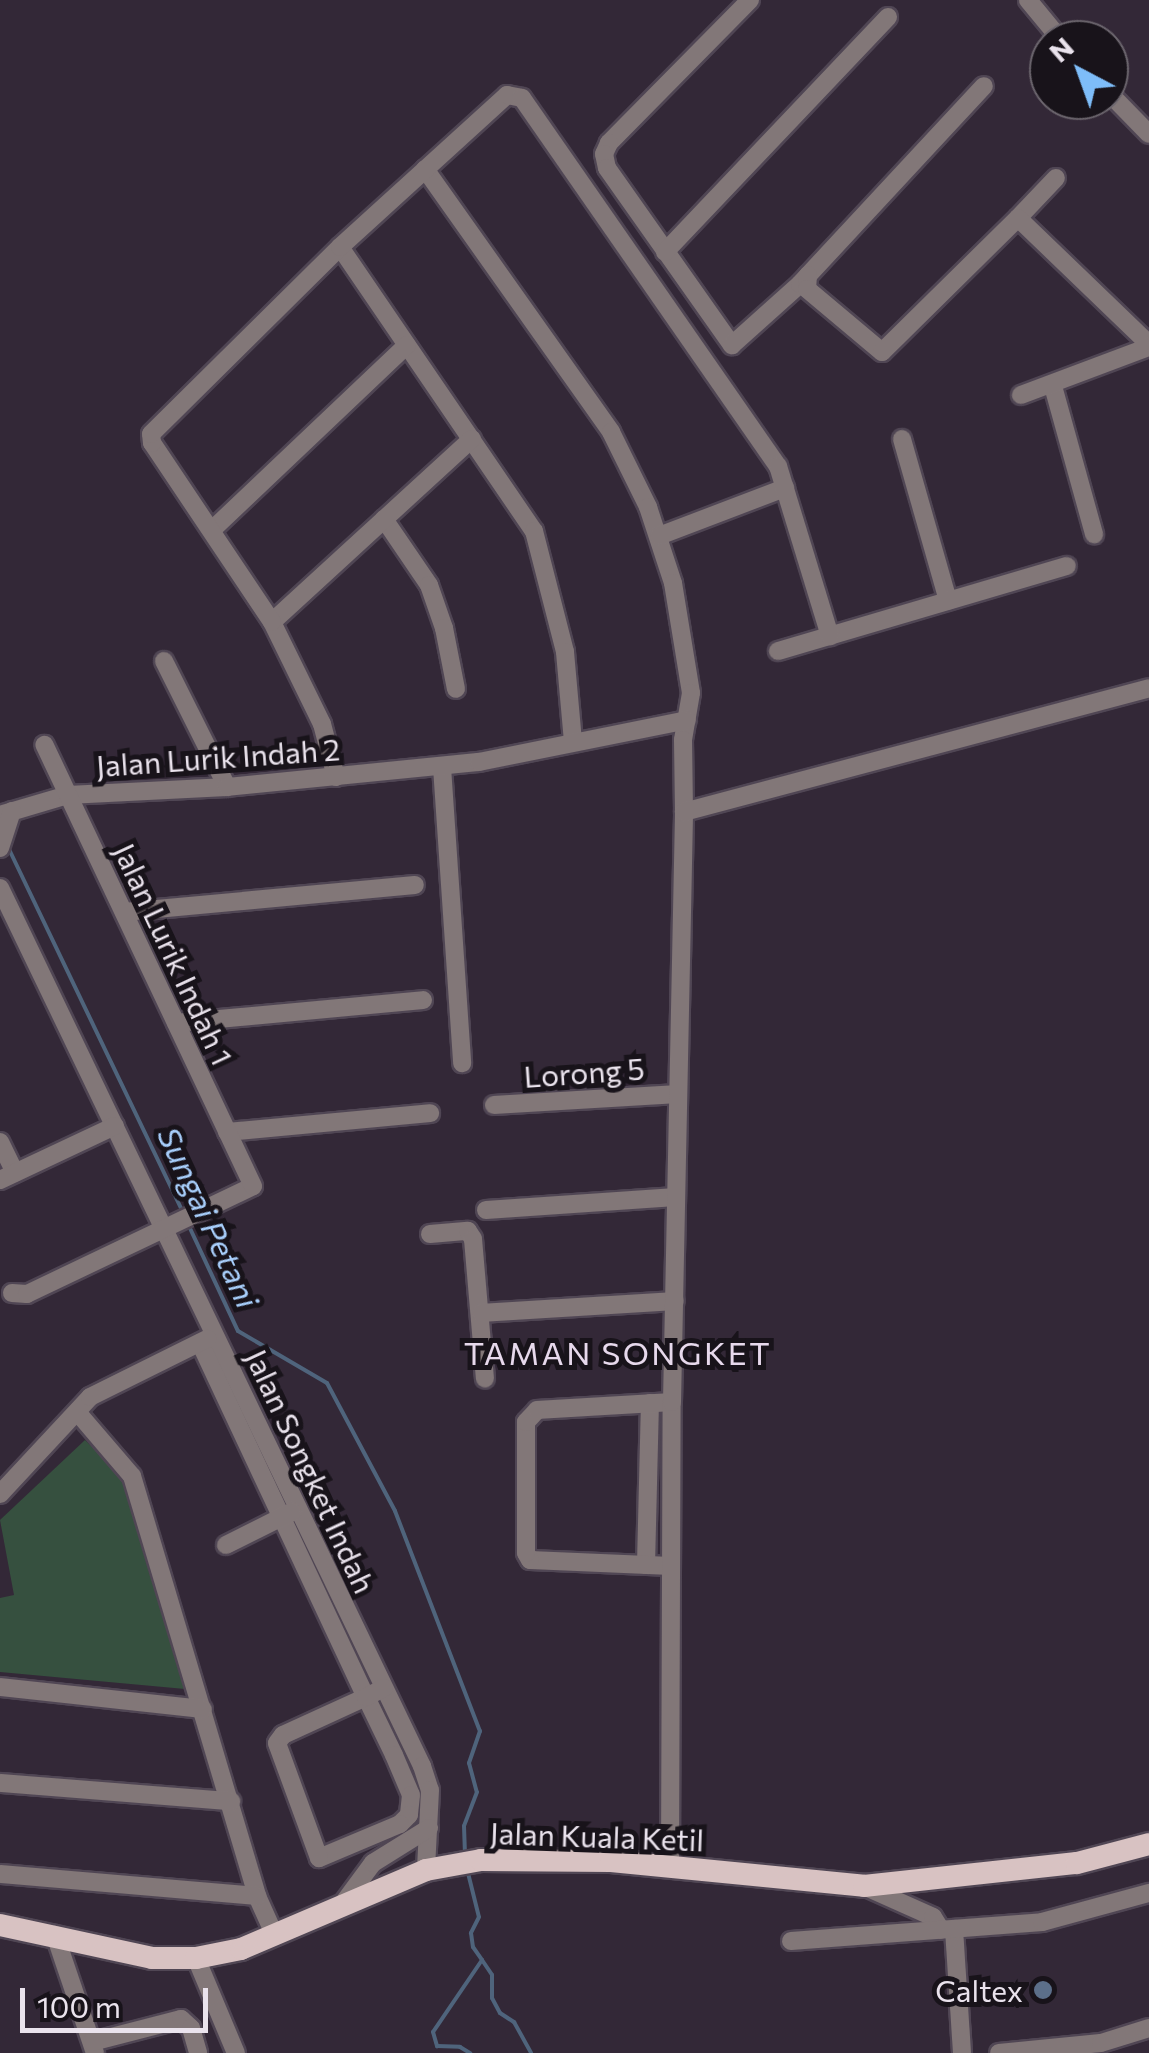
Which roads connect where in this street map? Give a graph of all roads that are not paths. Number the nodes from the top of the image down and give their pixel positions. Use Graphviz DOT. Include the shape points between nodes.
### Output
graph roads {
  1 [pos="750,0"];
  2 [pos="1028,0"];
  3 [pos="888,17"];
  4 [pos="1044,20"];
  5 [pos="984,86"];
  6 [pos="1129,114"];
  7 [pos="1149,134"];
  8 [pos="425,169"];
  9 [pos="1056,178"];
  10 [pos="1018,218"];
  11 [pos="340,248"];
  12 [pos="665,252"];
  13 [pos="808,276"];
  14 [pos="408,345"];
  15 [pos="1149,346"];
  16 [pos="1053,386"];
  17 [pos="1021,395"];
  18 [pos="902,438"];
  19 [pos="472,439"];
  20 [pos="785,488"];
  21 [pos="384,519"];
  22 [pos="213,529"];
  23 [pos="1094,534"];
  24 [pos="659,536"];
  25 [pos="1067,566"];
  26 [pos="948,601"];
  27 [pos="272,622"];
  28 [pos="830,636"];
  29 [pos="778,651"];
  30 [pos="164,660"];
  31 [pos="1149,688"];
  32 [pos="456,690"];
  33 [pos="687,720"];
  34 [pos="573,742"];
  35 [pos="46,744"];
  36 [pos="442,766"];
  37 [pos="336,778"];
  38 [pos="227,787"];
  39 [pos="68,795"];
  40 [pos="684,812"];
  41 [pos="6,813"];
  42 [pos="0,848"];
  43 [pos="414,885"];
  44 [pos="0,888"];
  45 [pos="124,912"];
  46 [pos="423,1000"];
  47 [pos="176,1023"];
  48 [pos="462,1063"];
  49 [pos="678,1094"];
  50 [pos="494,1105"];
  51 [pos="430,1113"];
  52 [pos="115,1126"];
  53 [pos="227,1132"];
  54 [pos="0,1142"];
  55 [pos="8,1176"];
  56 [pos="676,1198"];
  57 [pos="486,1210"];
  58 [pos="177,1222"];
  59 [pos="430,1234"];
  60 [pos="12,1293"];
  61 [pos="675,1300"];
  62 [pos="481,1313"];
  63 [pos="208,1339"];
  64 [pos="485,1378"];
  65 [pos="672,1402"];
  66 [pos="650,1403"];
  67 [pos="78,1412"];
  68 [pos="0,1494"];
  69 [pos="290,1513"];
  70 [pos="226,1545"];
  71 [pos="646,1565"];
  72 [pos="671,1566"];
  73 [pos="0,1687"];
  74 [pos="384,1688"];
  75 [pos="366,1696"];
  76 [pos="203,1709"];
  77 [pos="0,1782"];
  78 [pos="231,1801"];
  79 [pos="429,1828"];
  80 [pos="1149,1844"];
  81 [pos="670,1866"];
  82 [pos="436,1868"];
  83 [pos="0,1874"];
  84 [pos="864,1886"];
  85 [pos="1146,1889"];
  86 [pos="256,1896"];
  87 [pos="344,1902"];
  88 [pos="0,1925"];
  89 [pos="947,1930"];
  90 [pos="55,1935"];
  91 [pos="274,1936"];
  92 [pos="790,1941"];
  93 [pos="196,1958"];
  94 [pos="1149,2028"];
  95 [pos="93,2048"];
  96 [pos="198,2053"];
  97 [pos="236,2053"];
  98 [pos="962,2053"];
  99 [pos="1000,2053"];
  1 -- 12 [label="street" via="604,154"];
  2 -- 4 [label="street"];
  3 -- 12 [label="street"];
  5 -- 13 [label="street"];
  6 -- 7 [label="street"];
  8 -- 11 [label="street"];
  8 -- 20 [label="street" via="507,94 522,98 778,466"];
  8 -- 24 [label="street" via="611,432"];
  9 -- 10 [label="street"];
  10 -- 13 [label="street" via="882,352 807,289"];
  10 -- 15 [label="street"];
  11 -- 14 [label="street"];
  11 -- 22 [label="street" via="151,434"];
  12 -- 13 [label="street" via="732,344"];
  14 -- 19 [label="street"];
  14 -- 22 [label="street"];
  15 -- 16 [label="street"];
  16 -- 17 [label="street"];
  16 -- 23 [label="street"];
  18 -- 26 [label="street"];
  19 -- 21 [label="street"];
  19 -- 34 [label="street" via="539,546 566,652"];
  20 -- 24 [label="street"];
  20 -- 28 [label="street"];
  21 -- 27 [label="street"];
  21 -- 32 [label="street" via="430,585"];
  22 -- 27 [label="street"];
  24 -- 33 [label="street" via="674,583 692,701"];
  25 -- 26 [label="street"];
  26 -- 28 [label="street"];
  27 -- 37 [label="street" via="322,724"];
  28 -- 29 [label="street"];
  30 -- 38 [label="street"];
  31 -- 40 [label="street"];
  33 -- 34 [label="street, Jalan Lurik Indah 2"];
  33 -- 40 [label="street"];
  34 -- 36 [label="street, Jalan Lurik Indah 2"];
  35 -- 39 [label="street, Jalan Lurik Indah 1"];
  36 -- 37 [label="street, Jalan Lurik Indah 2"];
  36 -- 48 [label="street"];
  37 -- 38 [label="street, Jalan Lurik Indah 2"];
  38 -- 39 [label="street, Jalan Lurik Indah 2"];
  39 -- 41 [label="street, Jalan Lurik Indah 2"];
  39 -- 45 [label="street, Jalan Lurik Indah 1"];
  40 -- 49 [label="street"];
  41 -- 42 [label="street"];
  43 -- 45 [label="street"];
  44 -- 52 [label="street, Jalan Songket Indah"];
  45 -- 47 [label="street, Jalan Lurik Indah 1"];
  46 -- 47 [label="street"];
  47 -- 53 [label="street, Jalan Lurik Indah 1"];
  49 -- 50 [label="street, Lorong 5"];
  49 -- 56 [label="street"];
  51 -- 53 [label="street"];
  52 -- 55 [label="street"];
  52 -- 58 [label="street, Jalan Songket Indah"];
  53 -- 58 [label="street, Jalan Lurik Indah 1" via="253,1186"];
  54 -- 55 [label="street"];
  56 -- 57 [label="street"];
  56 -- 61 [label="street"];
  58 -- 60 [label="street" via="27,1294"];
  58 -- 63 [label="street, Jalan Songket Indah"];
  59 -- 62 [label="street" via="471,1234"];
  61 -- 62 [label="street"];
  61 -- 65 [label="street"];
  62 -- 64 [label="street"];
  63 -- 67 [label="street" via="100,1390"];
  63 -- 69 [label="street, Jalan Songket Indah"];
  65 -- 66 [label="street"];
  65 -- 72 [label="street"];
  66 -- 71 [label="street"];
  66 -- 71 [label="street" via="537,1410 530,1414 526,1440 530,1560"];
  67 -- 68 [label="street"];
  67 -- 76 [label="street" via="132,1476"];
  69 -- 70 [label="street"];
  69 -- 74 [label="street, Jalan Songket Indah"];
  69 -- 75 [label="street"];
  71 -- 72 [label="street"];
  72 -- 81 [label="street"];
  73 -- 76 [label="street"];
  74 -- 75 [label="street"];
  74 -- 79 [label="street, Jalan Songket Indah" via="430,1790"];
  75 -- 75 [label="street" via="284,1734 276,1750 314,1850 324,1859 408,1815 411,1795"];
  76 -- 78 [label="street"];
  77 -- 78 [label="street"];
  78 -- 86 [label="street"];
  79 -- 82 [label="street, Jalan Songket Indah"];
  79 -- 87 [label="street" via="374,1864"];
  80 -- 84 [label="main road, Jalan Kuala Ketil" via="1078,1863"];
  81 -- 82 [label="main road, Jalan Kuala Ketil" via="558,1858"];
  81 -- 84 [label="main road, Jalan Kuala Ketil"];
  82 -- 87 [label="main road, Jalan Kuala Ketil"];
  83 -- 86 [label="street"];
  84 -- 89 [label="street" via="934,1917"];
  85 -- 89 [label="street" via="1042,1922"];
  86 -- 91 [label="street"];
  87 -- 91 [label="main road, Jalan Kuala Ketil"];
  88 -- 90 [label="main road, Jalan Kuala Ketil"];
  89 -- 92 [label="street"];
  89 -- 98 [label="street"];
  90 -- 93 [label="main road, Jalan Kuala Ketil" via="152,1958"];
  90 -- 95 [label="street"];
  91 -- 93 [label="main road, Jalan Kuala Ketil"];
  93 -- 97 [label="street"];
  94 -- 99 [label="street" via="1101,2042"];
  95 -- 96 [label="street" via="181,2018 192,2028"];
}
